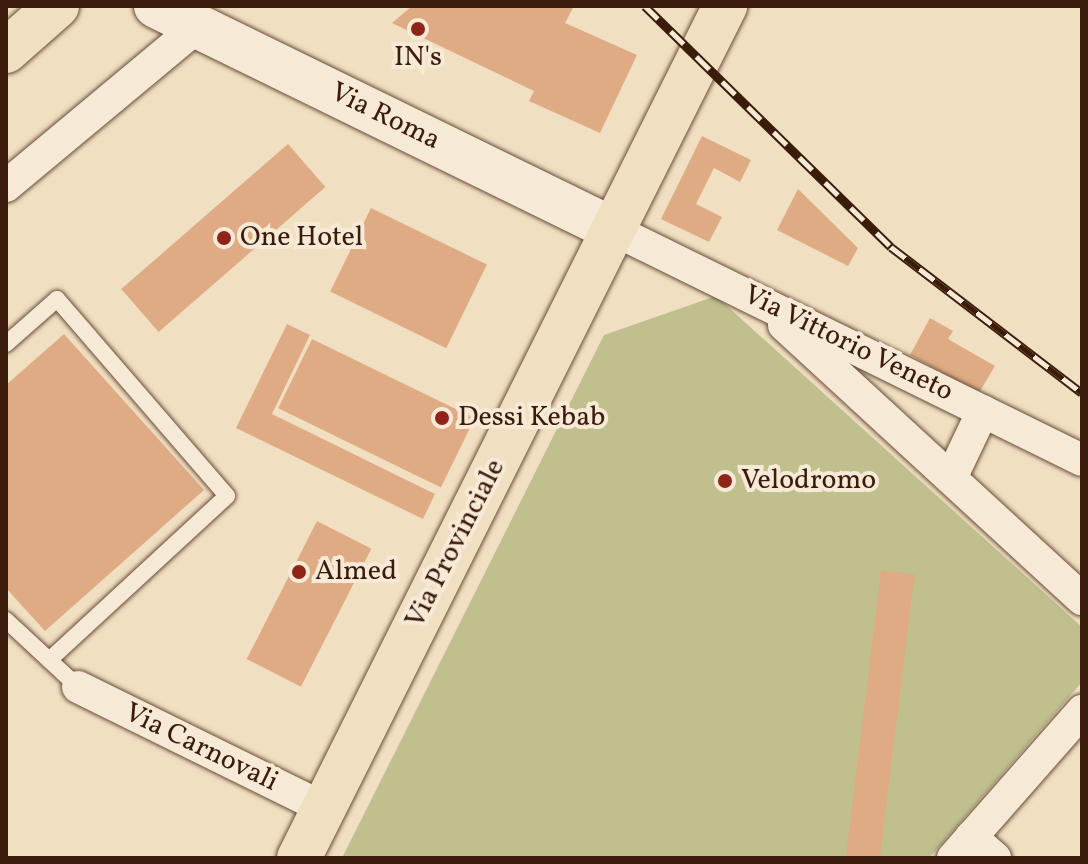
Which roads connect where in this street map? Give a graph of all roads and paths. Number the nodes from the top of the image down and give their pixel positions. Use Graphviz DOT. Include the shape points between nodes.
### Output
graph roads {
  1 [pos="156,6"];
  2 [pos="725,6"];
  3 [pos="48,14"];
  4 [pos="197,27"];
  5 [pos="6,51"];
  6 [pos="6,186"];
  7 [pos="614,230"];
  8 [pos="758,300"];
  9 [pos="6,344"];
  10 [pos="983,411"];
  11 [pos="1082,460"];
  12 [pos="951,478"];
  13 [pos="1082,599"];
  14 [pos="6,620"];
  15 [pos="49,660"];
  16 [pos="78,687"];
  17 [pos="1082,711"];
  18 [pos="324,808"];
  19 [pos="962,847"];
  20 [pos="299,858"];
  21 [pos="995,858"];
  1 -- 4 [label="street, Via Roma"];
  2 -- 7 [label="main road, Via Provinciale"];
  3 -- 5 [label="main road"];
  4 -- 6 [label="street"];
  4 -- 7 [label="street, Via Roma"];
  7 -- 8 [label="street, Via Vittorio Veneto"];
  7 -- 18 [label="main road, Via Provinciale"];
  8 -- 10 [label="street, Via Vittorio Veneto"];
  8 -- 12 [label="street"];
  9 -- 15 [label="lane" via="57,299 227,496"];
  10 -- 11 [label="street, Via Vittorio Veneto"];
  10 -- 12 [label="street"];
  12 -- 13 [label="street"];
  14 -- 15 [label="lane"];
  15 -- 16 [label="lane"];
  16 -- 18 [label="street, Via Carnovali"];
  17 -- 19 [label="street"];
  18 -- 20 [label="main road, Via Provinciale"];
  19 -- 21 [label="street"];
}
